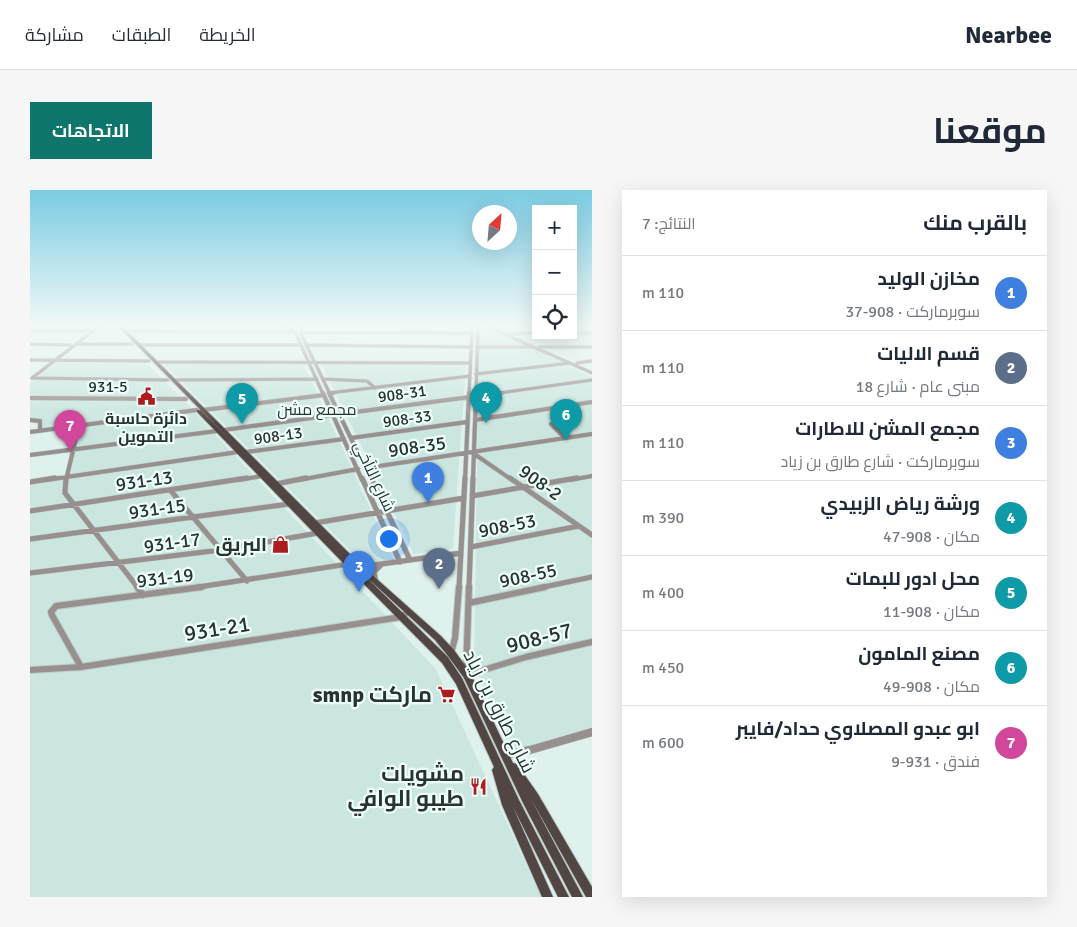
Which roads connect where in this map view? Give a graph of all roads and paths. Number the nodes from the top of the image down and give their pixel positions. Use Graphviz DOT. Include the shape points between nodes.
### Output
graph roads {
  1 [pos="56,358"];
  2 [pos="149,358"];
  3 [pos="307,358"];
  4 [pos="312,358"];
  5 [pos="470,358"];
  6 [pos="476,358"];
  7 [pos="560,358"];
  8 [pos="566,358"];
  9 [pos="30,360"];
  10 [pos="53,360"];
  11 [pos="152,361"];
  12 [pos="308,361"];
  13 [pos="314,361"];
  14 [pos="592,361"];
  15 [pos="470,363"];
  16 [pos="476,363"];
  17 [pos="571,363"];
  18 [pos="577,363"];
  19 [pos="592,371"];
  20 [pos="476,374"];
  21 [pos="470,376"];
  22 [pos="31,378"];
  23 [pos="317,379"];
  24 [pos="323,379"];
  25 [pos="170,380"];
  26 [pos="592,380"];
  27 [pos="375,388"];
  28 [pos="329,393"];
  29 [pos="324,395"];
  30 [pos="469,397"];
  31 [pos="476,397"];
  32 [pos="30,398"];
  33 [pos="186,399"];
  34 [pos="592,402"];
  35 [pos="200,410"];
  36 [pos="340,414"];
  37 [pos="333,415"];
  38 [pos="30,420"];
  39 [pos="474,420"];
  40 [pos="467,422"];
  41 [pos="551,424"];
  42 [pos="79,426"];
  43 [pos="338,426"];
  44 [pos="345,426"];
  45 [pos="220,430"];
  46 [pos="40,431"];
  47 [pos="30,432"];
  48 [pos="592,434"];
  49 [pos="344,438"];
  50 [pos="351,438"];
  51 [pos="565,438"];
  52 [pos="73,449"];
  53 [pos="238,452"];
  54 [pos="246,452"];
  55 [pos="473,453"];
  56 [pos="466,454"];
  57 [pos="30,455"];
  58 [pos="366,468"];
  59 [pos="358,469"];
  60 [pos="262,476"];
  61 [pos="592,476"];
  62 [pos="66,477"];
  63 [pos="30,482"];
  64 [pos="276,484"];
  65 [pos="523,487"];
  66 [pos="171,491"];
  67 [pos="472,496"];
  68 [pos="464,498"];
  69 [pos="74,504"];
  70 [pos="289,504"];
  71 [pos="386,510"];
  72 [pos="30,511"];
  73 [pos="377,512"];
  74 [pos="193,518"];
  75 [pos="315,523"];
  76 [pos="579,526"];
  77 [pos="96,532"];
  78 [pos="318,533"];
  79 [pos="592,535"];
  80 [pos="30,539"];
  81 [pos="471,547"];
  82 [pos="221,550"];
  83 [pos="461,553"];
  84 [pos="410,560"];
  85 [pos="400,562"];
  86 [pos="120,564"];
  87 [pos="348,564"];
  88 [pos="382,564"];
  89 [pos="359,568"];
  90 [pos="30,573"];
  91 [pos="592,576"];
  92 [pos="247,581"];
  93 [pos="378,586"];
  94 [pos="459,587"];
  95 [pos="470,589"];
  96 [pos="143,595"];
  97 [pos="469,602"];
  98 [pos="408,612"];
  99 [pos="401,617"];
  100 [pos="592,642"];
  101 [pos="444,644"];
  102 [pos="454,644"];
  103 [pos="452,653"];
  104 [pos="81,667"];
  105 [pos="30,670"];
  106 [pos="466,674"];
  107 [pos="592,732"];
  108 [pos="502,756"];
  109 [pos="521,801"];
  110 [pos="548,897"];
  111 [pos="564,897"];
  112 [pos="578,897"];
  113 [pos="592,897"];
  1 -- 10 [label="street"];
  2 -- 11 [label="main road, شارع طارق بن زياد"];
  3 -- 12 [label="street, شارع التآخي"];
  4 -- 13 [label="street, شارع التآخي"];
  5 -- 15 [label="street"];
  6 -- 16 [label="street"];
  7 -- 17 [label="street"];
  8 -- 18 [label="street"];
  9 -- 10 [label="street"];
  10 -- 11 [label="street"];
  10 -- 22 [label="street"];
  11 -- 12 [label="street"];
  11 -- 25 [label="main road, شارع طارق بن زياد"];
  12 -- 13 [label="street"];
  12 -- 23 [label="street, شارع التآخي"];
  13 -- 15 [label="street"];
  13 -- 24 [label="street, شارع التآخي"];
  14 -- 18 [label="street"];
  15 -- 16 [label="street"];
  15 -- 21 [label="street"];
  16 -- 20 [label="street"];
  17 -- 19 [label="street"];
  17 -- 20 [label="street"];
  18 -- 19 [label="street"];
  20 -- 31 [label="street"];
  21 -- 27 [label="street"];
  21 -- 30 [label="street"];
  22 -- 25 [label="street"];
  23 -- 25 [label="street"];
  23 -- 29 [label="street, شارع التآخي"];
  24 -- 27 [label="street" via="367,381"];
  24 -- 28 [label="street, شارع التآخي"];
  25 -- 33 [label="main road, شارع طارق بن زياد"];
  25 -- 35 [label="main road, شارع طارق بن زياد"];
  26 -- 31 [label="street, 908-31"];
  27 -- 28 [label="street"];
  28 -- 36 [label="street, شارع التآخي"];
  29 -- 35 [label="street"];
  29 -- 37 [label="street, شارع التآخي"];
  30 -- 31 [label="street, 908-31"];
  30 -- 36 [label="street, 908-31"];
  30 -- 40 [label="street"];
  31 -- 39 [label="street"];
  32 -- 33 [label="street, 931-5"];
  33 -- 35 [label="main road, شارع طارق بن زياد"];
  34 -- 39 [label="street"];
  35 -- 42 [label="street"];
  35 -- 45 [label="main road, شارع طارق بن زياد"];
  36 -- 44 [label="street, شارع التآخي"];
  37 -- 43 [label="street, شارع التآخي"];
  37 -- 45 [label="street"];
  38 -- 46 [label="street" via="40,421"];
  39 -- 55 [label="street"];
  40 -- 50 [label="street, 908-33"];
  40 -- 56 [label="street"];
  41 -- 51 [label="street"];
  42 -- 46 [label="street"];
  42 -- 52 [label="street"];
  43 -- 44 [label="street"];
  43 -- 49 [label="street, شارع التآخي"];
  44 -- 50 [label="street, شارع التآخي"];
  45 -- 52 [label="street"];
  45 -- 53 [label="main road, شارع طارق بن زياد"];
  45 -- 54 [label="main road, شارع طارق بن زياد"];
  46 -- 47 [label="street"];
  48 -- 51 [label="street, 908-35"];
  49 -- 54 [label="street, 908-13"];
  49 -- 59 [label="street, شارع التآخي"];
  50 -- 58 [label="street, شارع التآخي"];
  51 -- 55 [label="street, 908-35"];
  52 -- 57 [label="street"];
  52 -- 62 [label="street"];
  53 -- 60 [label="main road, شارع طارق بن زياد"];
  53 -- 62 [label="street"];
  54 -- 64 [label="main road, شارع طارق بن زياد"];
  55 -- 56 [label="street, 908-35"];
  55 -- 65 [label="street, 908-2"];
  55 -- 67 [label="street"];
  56 -- 58 [label="street, 908-35"];
  56 -- 68 [label="street"];
  58 -- 71 [label="street, شارع التآخي"];
  59 -- 64 [label="street"];
  59 -- 73 [label="street, شارع التآخي"];
  60 -- 66 [label="street, 931-13"];
  60 -- 70 [label="main road, شارع طارق بن زياد"];
  61 -- 65 [label="street"];
  62 -- 63 [label="street"];
  62 -- 69 [label="street" via="66,493"];
  64 -- 75 [label="main road, شارع طارق بن زياد"];
  65 -- 67 [label="street"];
  65 -- 76 [label="street, 908-2"];
  66 -- 69 [label="street, 931-13"];
  66 -- 74 [label="street"];
  67 -- 81 [label="street"];
  68 -- 71 [label="street"];
  68 -- 83 [label="street"];
  69 -- 72 [label="street, 931-13"];
  69 -- 77 [label="street"];
  70 -- 74 [label="street, 931-15"];
  70 -- 78 [label="main road, شارع طارق بن زياد"];
  71 -- 73 [label="street"];
  71 -- 84 [label="street, شارع التآخي"];
  73 -- 75 [label="street"];
  73 -- 85 [label="street, شارع التآخي"];
  74 -- 77 [label="street, 931-15"];
  74 -- 82 [label="street"];
  75 -- 89 [label="main road, شارع طارق بن زياد"];
  76 -- 79 [label="street, 908-2"];
  76 -- 81 [label="street, 908-53"];
  77 -- 80 [label="street, 931-15"];
  77 -- 86 [label="street"];
  78 -- 82 [label="street, 931-17"];
  78 -- 87 [label="main road, شارع طارق بن زياد"];
  81 -- 95 [label="street"];
  82 -- 86 [label="street, 931-17"];
  82 -- 92 [label="street"];
  83 -- 84 [label="street"];
  83 -- 94 [label="street"];
  84 -- 85 [label="street"];
  85 -- 88 [label="street"];
  86 -- 90 [label="street, 931-17"];
  86 -- 96 [label="street"];
  87 -- 92 [label="street, 931-19"];
  87 -- 99 [label="main road, شارع طارق بن زياد"];
  88 -- 89 [label="street"];
  88 -- 93 [label="street" via="374,574"];
  89 -- 93 [label="main road, شارع طارق بن زياد"];
  91 -- 97 [label="street, 908-55"];
  92 -- 96 [label="street, 931-19"];
  93 -- 98 [label="main road, شارع طارق بن زياد"];
  94 -- 95 [label="street"];
  94 -- 102 [label="street"];
  95 -- 97 [label="street"];
  96 -- 104 [label="street, 931-19" via="60,605 53,609 52,615"];
  97 -- 106 [label="street"];
  98 -- 99 [label="street, 931-21"];
  98 -- 101 [label="main road, شارع طارق بن زياد"];
  99 -- 104 [label="street, 931-21"];
  99 -- 108 [label="main road, شارع طارق بن زياد" via="450,666"];
  100 -- 106 [label="street, 908-57"];
  101 -- 102 [label="main road"];
  101 -- 103 [label="main road, شارع طارق بن زياد"];
  102 -- 103 [label="street"];
  103 -- 106 [label="main road, شارع طارق بن زياد"];
  104 -- 105 [label="street, 931-21"];
  106 -- 108 [label="main road, شارع طارق بن زياد"];
  107 -- 108 [label="street"];
  108 -- 109 [label="main road, شارع طارق بن زياد"];
  108 -- 110 [label="main road" via="507,805"];
  108 -- 113 [label="main road" via="535,797"];
  109 -- 111 [label="main road"];
  109 -- 112 [label="main road"];
}
